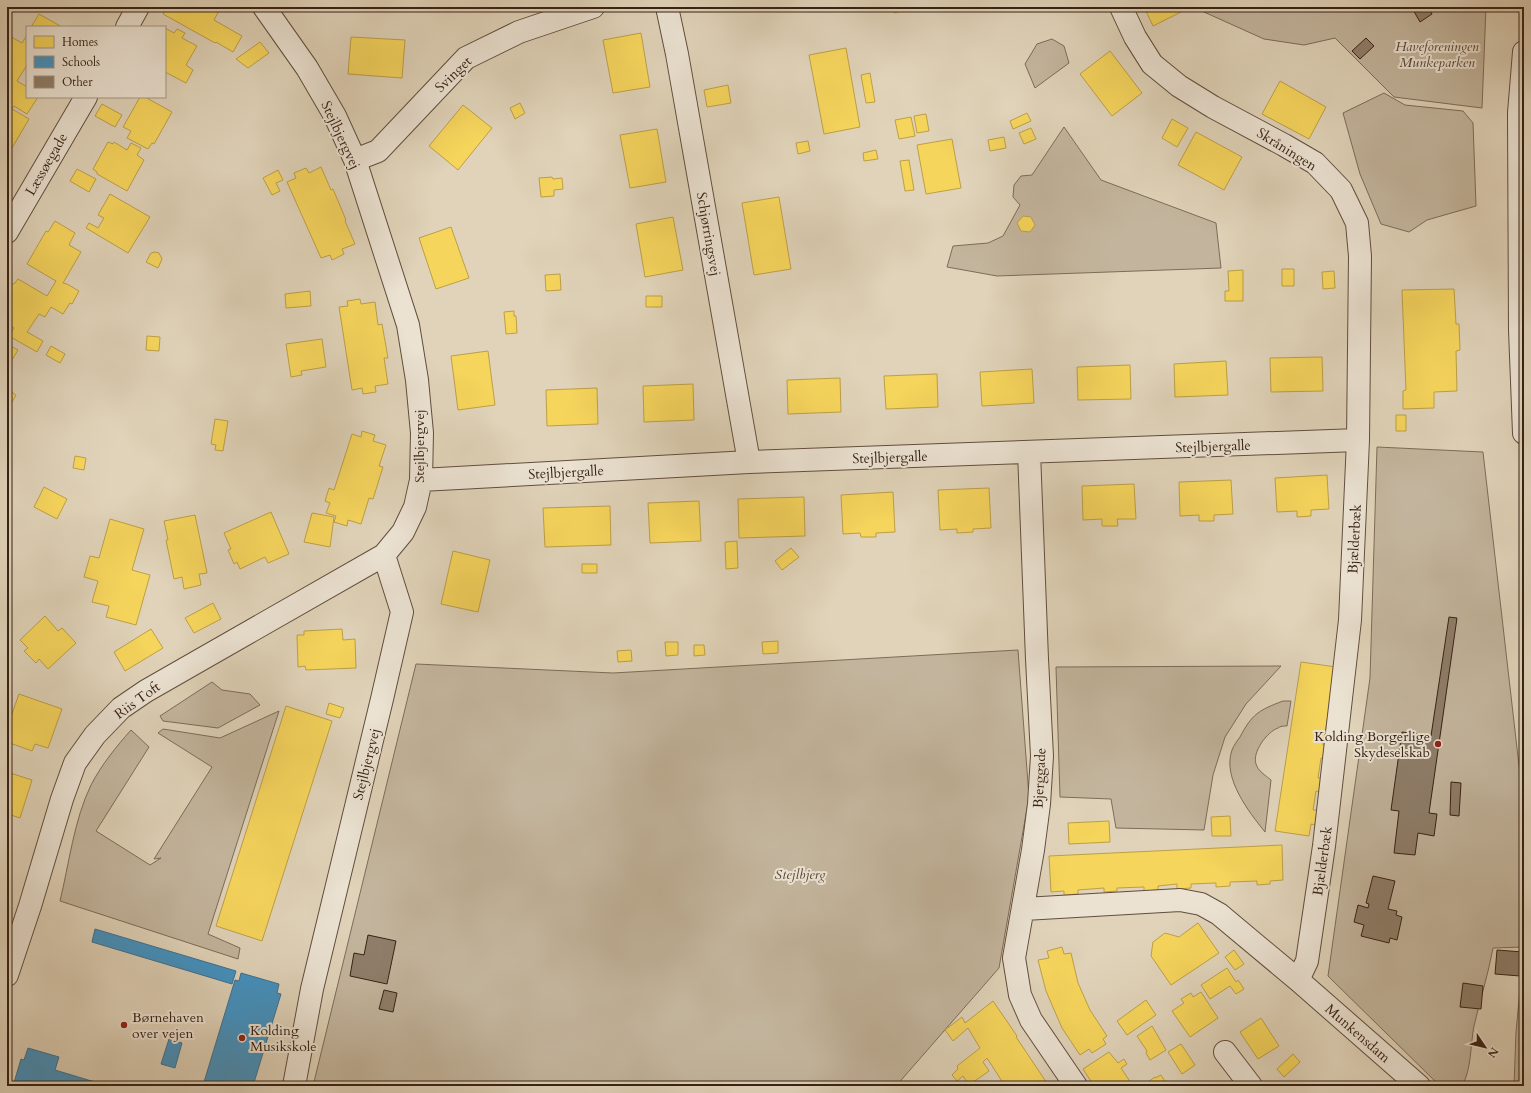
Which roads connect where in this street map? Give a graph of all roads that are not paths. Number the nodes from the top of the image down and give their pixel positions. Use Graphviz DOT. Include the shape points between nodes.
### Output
graph roads {
  1 [pos="138,7"];
  2 [pos="264,7"];
  3 [pos="593,7"];
  4 [pos="667,7"];
  5 [pos="1121,7"];
  6 [pos="128,26"];
  7 [pos="1524,52"];
  8 [pos="85,98"];
  9 [pos="355,160"];
  10 [pos="7,232"];
  11 [pos="1524,433"];
  12 [pos="1358,440"];
  13 [pos="1029,452"];
  14 [pos="749,462"];
  15 [pos="421,480"];
  16 [pos="384,555"];
  17 [pos="1024,909"];
  18 [pos="7,974"];
  19 [pos="1298,980"];
  20 [pos="1225,1052"];
  21 [pos="294,1086"];
  22 [pos="1076,1086"];
  23 [pos="1251,1086"];
  24 [pos="1419,1086"];
  1 -- 6 [label="street"];
  2 -- 9 [label="street, Stejlbjergvej" via="331,109"];
  3 -- 9 [label="street, Svinget" via="519,32 466,58 378,151"];
  4 -- 14 [label="street, Schjørringsvej"];
  5 -- 12 [label="street, Skråningen" via="1135,37 1152,64 1179,86 1213,107 1315,164 1341,190 1357,223 1360,256"];
  7 -- 11 [label="street" via="1519,113 1520,330"];
  8 -- 10 [label="street, Læssøegade"];
  9 -- 15 [label="street, Stejlbjergvej" via="408,325 422,433"];
  12 -- 13 [label="street, Stejlbjergalle"];
  12 -- 19 [label="street, Bjælderbæk" via="1349,628 1324,846 1307,961"];
  13 -- 14 [label="street, Stejlbjergalle"];
  13 -- 17 [label="street, Bjerggade" via="1042,756 1039,804"];
  14 -- 15 [label="street, Stejlbjergalle"];
  15 -- 16 [label="street, Stejlbjergvej" via="415,507 404,532"];
  16 -- 18 [label="street, Riis Toft" via="146,691 121,708 95,735 75,762"];
  16 -- 21 [label="street, Stejlbjergvej" via="402,612 312,990"];
  17 -- 19 [label="street" via="1180,900 1201,904 1219,914"];
  17 -- 22 [label="street, Bjerggade" via="1014,958 1020,995 1031,1020"];
  19 -- 24 [label="street, Munkensdam"];
  20 -- 23 [label="street"];
}
